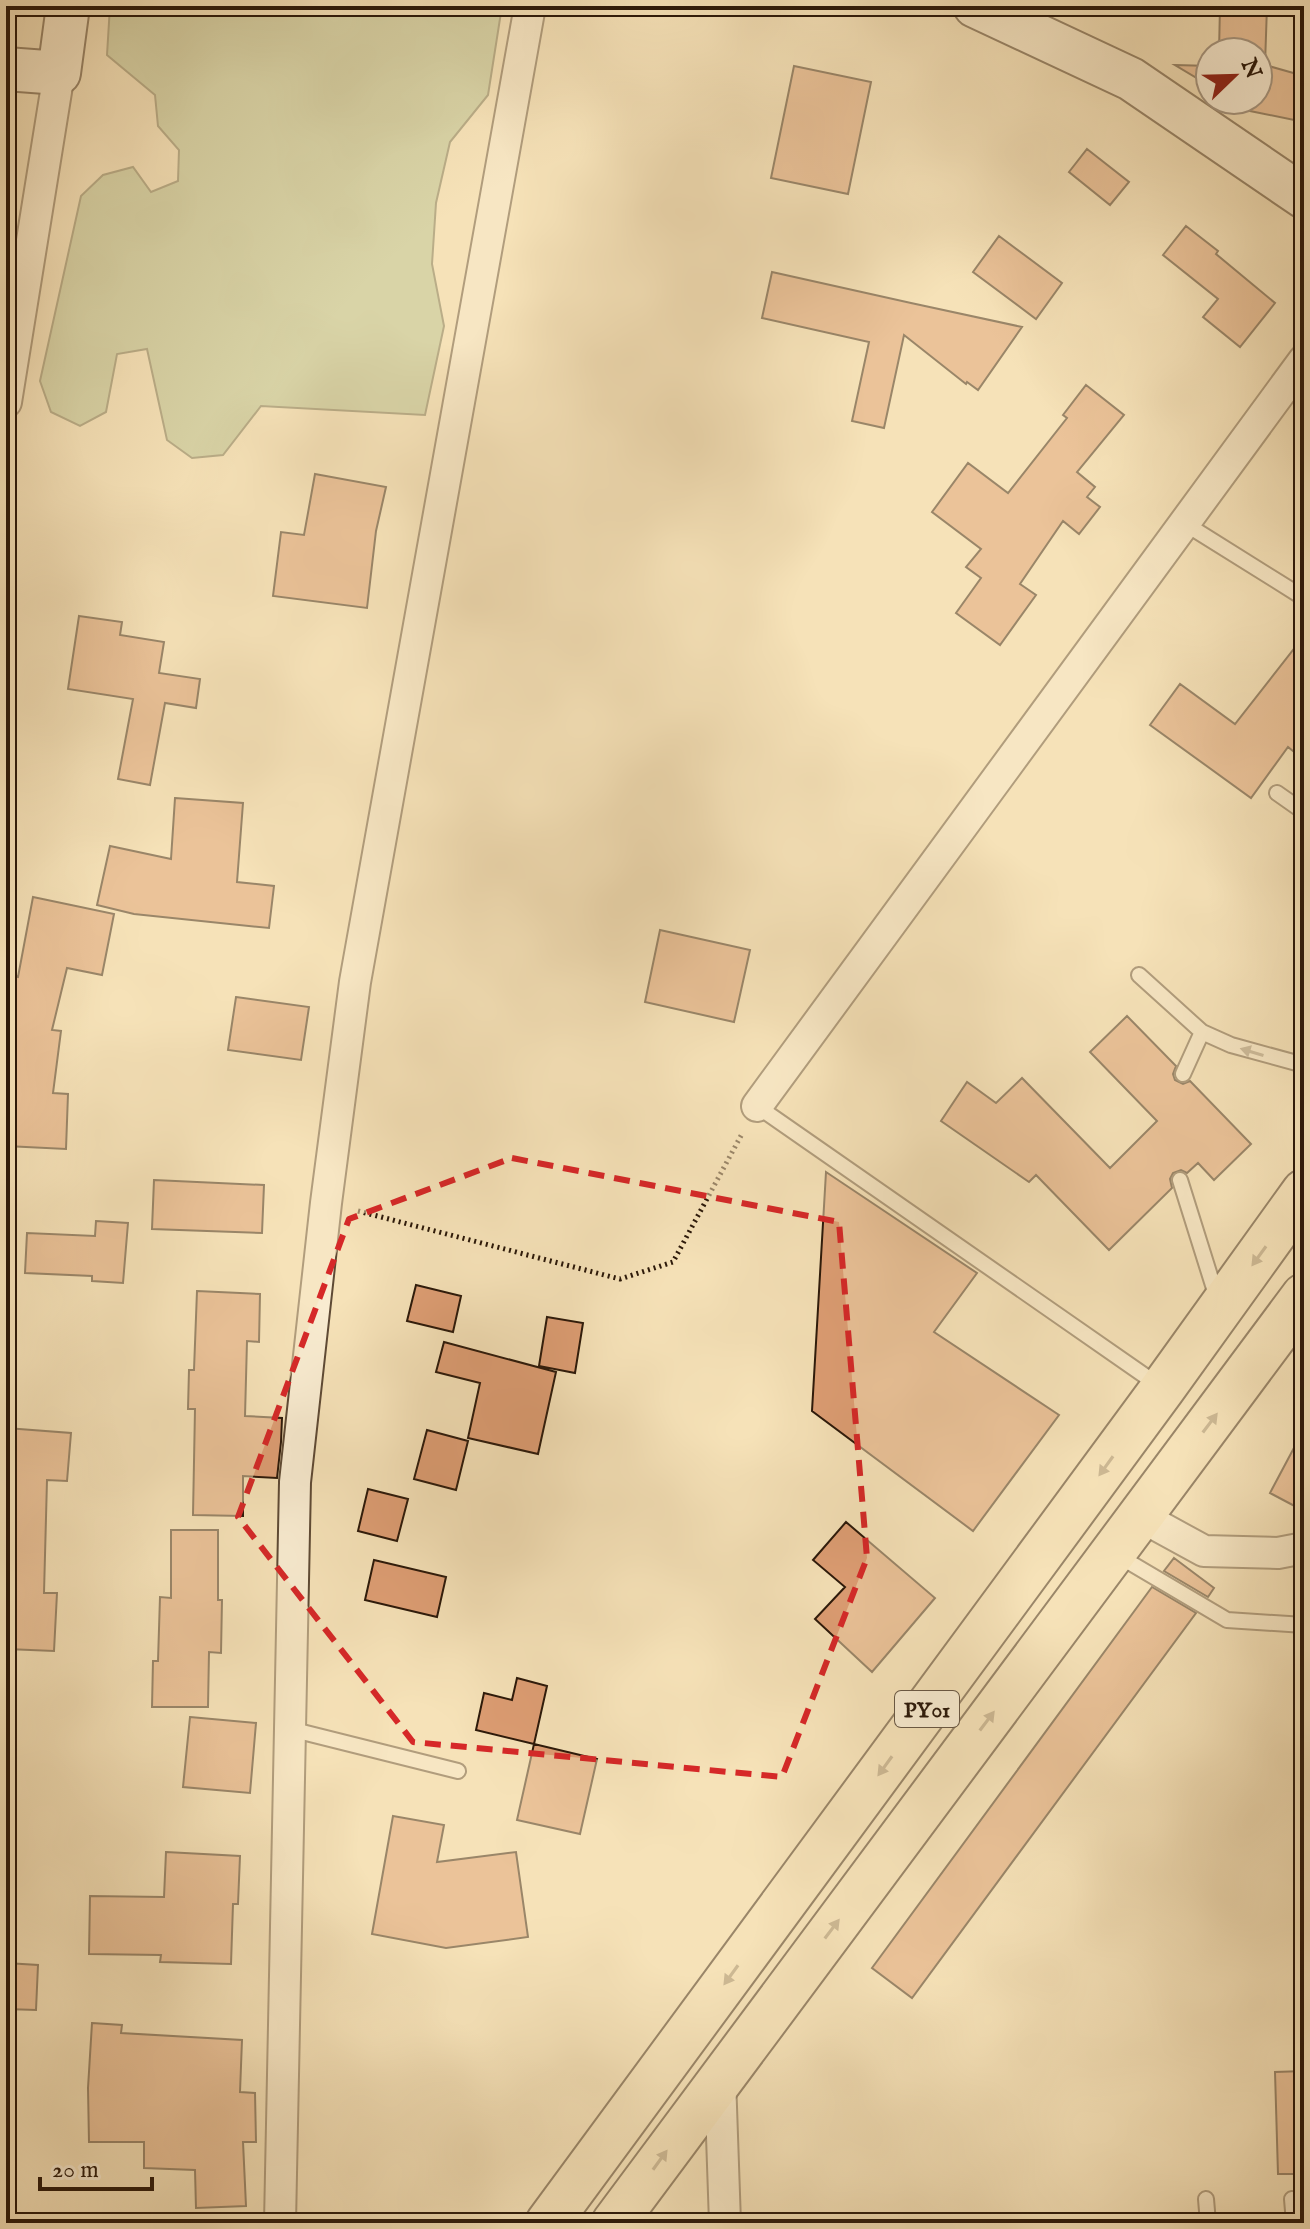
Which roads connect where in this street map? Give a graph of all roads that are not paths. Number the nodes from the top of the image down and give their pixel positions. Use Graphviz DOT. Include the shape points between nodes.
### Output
graph roads {
  1 [pos="68,6"];
  2 [pos="530,6"];
  3 [pos="975,6"];
  4 [pos="6,69"];
  5 [pos="59,73"];
  6 [pos="1304,197"];
  7 [pos="1304,360"];
  8 [pos="6,402"];
  9 [pos="1184,523"];
  10 [pos="1304,598"];
  11 [pos="1277,793"];
  12 [pos="1304,812"];
  13 [pos="1139,975"];
  14 [pos="1202,1032"];
  15 [pos="1304,1065"];
  16 [pos="1183,1074"];
  17 [pos="757,1106"];
  18 [pos="1180,1180"];
  19 [pos="1304,1192"];
  20 [pos="1304,1296"];
  21 [pos="1221,1308"];
  22 [pos="1163,1388"];
  23 [pos="1140,1516"];
  24 [pos="1304,1548"];
  25 [pos="1113,1552"];
  26 [pos="1304,1625"];
  27 [pos="290,1729"];
  28 [pos="458,1771"];
  29 [pos="720,2078"];
  30 [pos="1206,2199"];
  31 [pos="1292,2199"];
  32 [pos="280,2223"];
  33 [pos="548,2223"];
  34 [pos="614,2223"];
  35 [pos="725,2223"];
  36 [pos="1208,2223"];
  37 [pos="1294,2223"];
  1 -- 5 [label="street"];
  2 -- 27 [label="street" via="355,982 295,1482"];
  3 -- 6 [label="street" via="1131,79"];
  4 -- 5 [label="street"];
  5 -- 8 [label="street"];
  7 -- 9 [label="street"];
  9 -- 10 [label="lane"];
  9 -- 17 [label="street"];
  11 -- 12 [label="lane"];
  13 -- 14 [label="lane"];
  15 -- 14 [label="lane, one-way"];
  14 -- 16 [label="lane"];
  17 -- 22 [label="lane"];
  18 -- 21 [label="lane"];
  19 -- 21 [label="highway, PY01, one-way"];
  23 -- 20 [label="highway, PY01, one-way"];
  21 -- 22 [label="highway, PY01"];
  22 -- 33 [label="highway, PY01, one-way"];
  23 -- 24 [label="street" via="1204,1551 1278,1553"];
  23 -- 25 [label="highway, PY01"];
  25 -- 26 [label="lane" via="1227,1620"];
  29 -- 25 [label="highway, PY01, one-way"];
  27 -- 28 [label="lane"];
  27 -- 32 [label="street"];
  34 -- 29 [label="highway, PY01, one-way"];
  29 -- 35 [label="street"];
  30 -- 36 [label="lane"];
  31 -- 37 [label="lane"];
}
